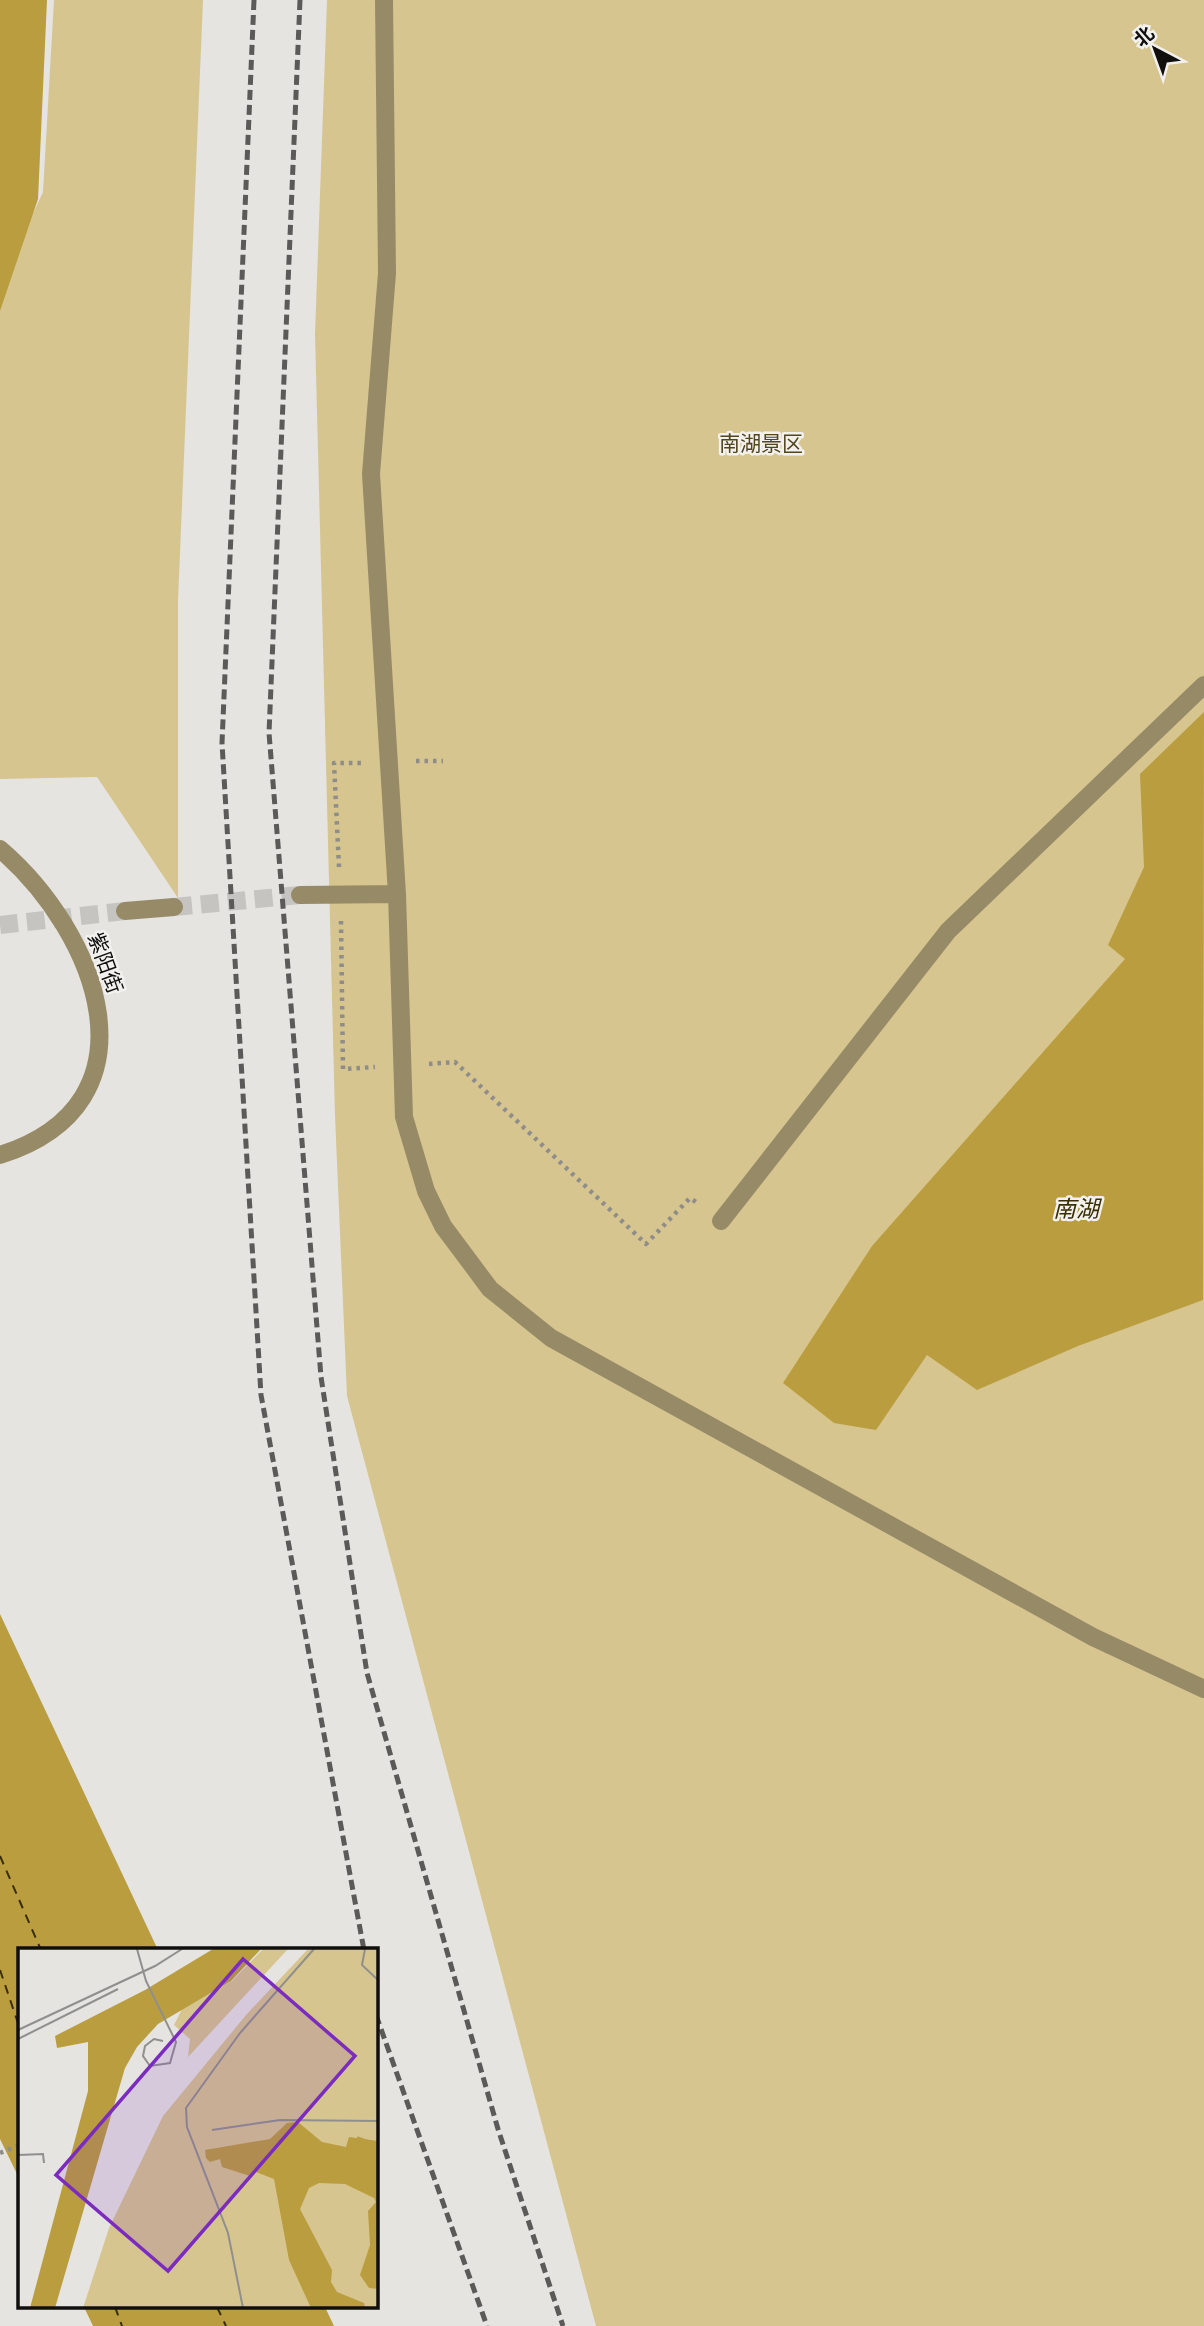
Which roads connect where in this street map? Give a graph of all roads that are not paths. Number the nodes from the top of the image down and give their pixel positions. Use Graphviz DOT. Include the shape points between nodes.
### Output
graph roads {
  1 [pos="384,0"];
  2 [pos="1204,685"];
  3 [pos="0,849"];
  4 [pos="397,894"];
  5 [pos="300,895"];
  6 [pos="174,907"];
  7 [pos="125,911"];
  8 [pos="0,1155"];
  9 [pos="721,1221"];
  10 [pos="1204,1689"];
  1 -- 4 [label="street" via="387,272 371,474"];
  2 -- 9 [label="street" via="948,931"];
  3 -- 8 [label="street, 紫阳街" via="29,874 58,910 98,1003 100,1032 95,1070 82,1098 57,1128 28,1146"];
  4 -- 5 [label="street"];
  4 -- 10 [label="street" via="404,1116 413,1155 443,1226 490,1289 551,1338 1093,1637"];
  6 -- 7 [label="street, 紫阳街"];
}
